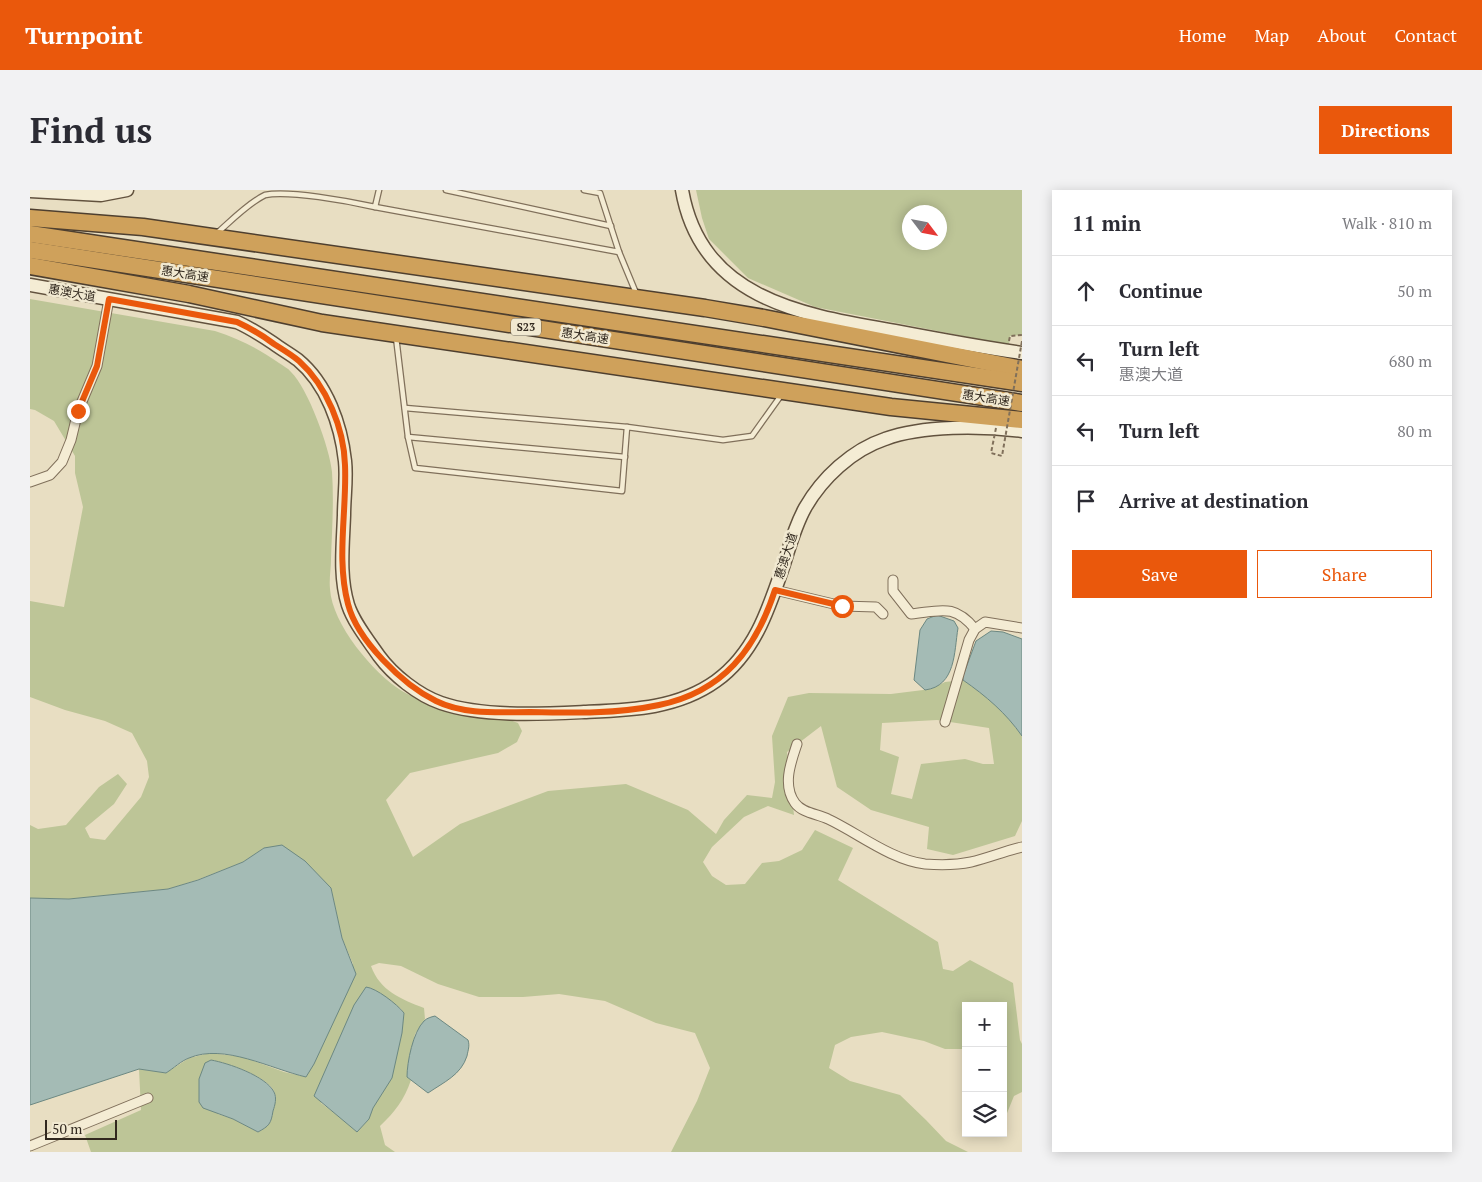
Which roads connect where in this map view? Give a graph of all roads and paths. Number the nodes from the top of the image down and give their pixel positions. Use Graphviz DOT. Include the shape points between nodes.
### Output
graph roads {
  1 [pos="127,190"];
  2 [pos="379,190"];
  3 [pos="446,190"];
  4 [pos="584,190"];
  5 [pos="682,190"];
  6 [pos="30,191"];
  7 [pos="375,206"];
  8 [pos="30,218"];
  9 [pos="611,226"];
  10 [pos="30,234"];
  11 [pos="212,237"];
  12 [pos="30,250"];
  13 [pos="619,252"];
  14 [pos="30,266"];
  15 [pos="30,285"];
  16 [pos="109,299"];
  17 [pos="639,299"];
  18 [pos="396,334"];
  19 [pos="1022,341"];
  20 [pos="1022,354"];
  21 [pos="1022,369"];
  22 [pos="1022,383"];
  23 [pos="784,392"];
  24 [pos="1022,403"];
  25 [pos="405,408"];
  26 [pos="1022,420"];
  27 [pos="627,427"];
  28 [pos="996,428"];
  29 [pos="1022,432"];
  30 [pos="408,436"];
  31 [pos="625,457"];
  32 [pos="30,482"];
  33 [pos="893,580"];
  34 [pos="775,590"];
  35 [pos="882,614"];
  36 [pos="1022,628"];
  37 [pos="975,629"];
  38 [pos="945,722"];
  39 [pos="797,744"];
  40 [pos="1022,847"];
  41 [pos="148,1098"];
  42 [pos="30,1146"];
  1 -- 6 [label="street" via="101,195"];
  2 -- 7 [label="lane"];
  3 -- 9 [label="lane"];
  4 -- 9 [label="lane" via="600,193"];
  5 -- 20 [label="street" via="687,213 704,249 752,292 821,317"];
  7 -- 11 [label="lane" via="301,192 274,192 255,202"];
  7 -- 13 [label="lane"];
  8 -- 11 [label="highway" via="144,227"];
  9 -- 13 [label="lane"];
  10 -- 22 [label="highway, 惠大高速 / S23"];
  11 -- 17 [label="highway"];
  12 -- 24 [label="highway, 惠大高速 / S23"];
  13 -- 17 [label="lane"];
  14 -- 18 [label="highway" via="189,294 322,323"];
  15 -- 16 [label="street, 惠澳大道"];
  16 -- 32 [label="street" via="97,366 62,462 50,475"];
  16 -- 34 [label="street, 惠澳大道" via="237,322 299,361 311,375 334,412 346,465 343,574 348,606 384,662 411,686 437,702 468,710 563,713 636,710 678,701 714,683 741,659 760,628"];
  17 -- 21 [label="highway" via="764,318"];
  18 -- 23 [label="highway"];
  18 -- 25 [label="lane"];
  19 -- 28 [label="path, bridge" via="1002,456 991,453"];
  23 -- 26 [label="highway"];
  23 -- 27 [label="lane" via="752,436 723,440"];
  25 -- 27 [label="lane"];
  25 -- 30 [label="lane"];
  27 -- 31 [label="lane"];
  28 -- 29 [label="street, 惠澳大道"];
  28 -- 34 [label="street, 惠澳大道" via="908,433 879,441 848,459 832,473 806,506"];
  30 -- 31 [label="lane"];
  30 -- 31 [label="lane" via="415,468 622,491"];
  33 -- 37 [label="street" via="893,592 911,614 951,610 966,618"];
  34 -- 35 [label="street" via="842,606 876,607"];
  36 -- 37 [label="street" via="985,622"];
  37 -- 38 [label="street"];
  39 -- 40 [label="street" via="788,776 789,792 795,803 865,841 925,864 969,862"];
  41 -- 42 [label="street"];
}
